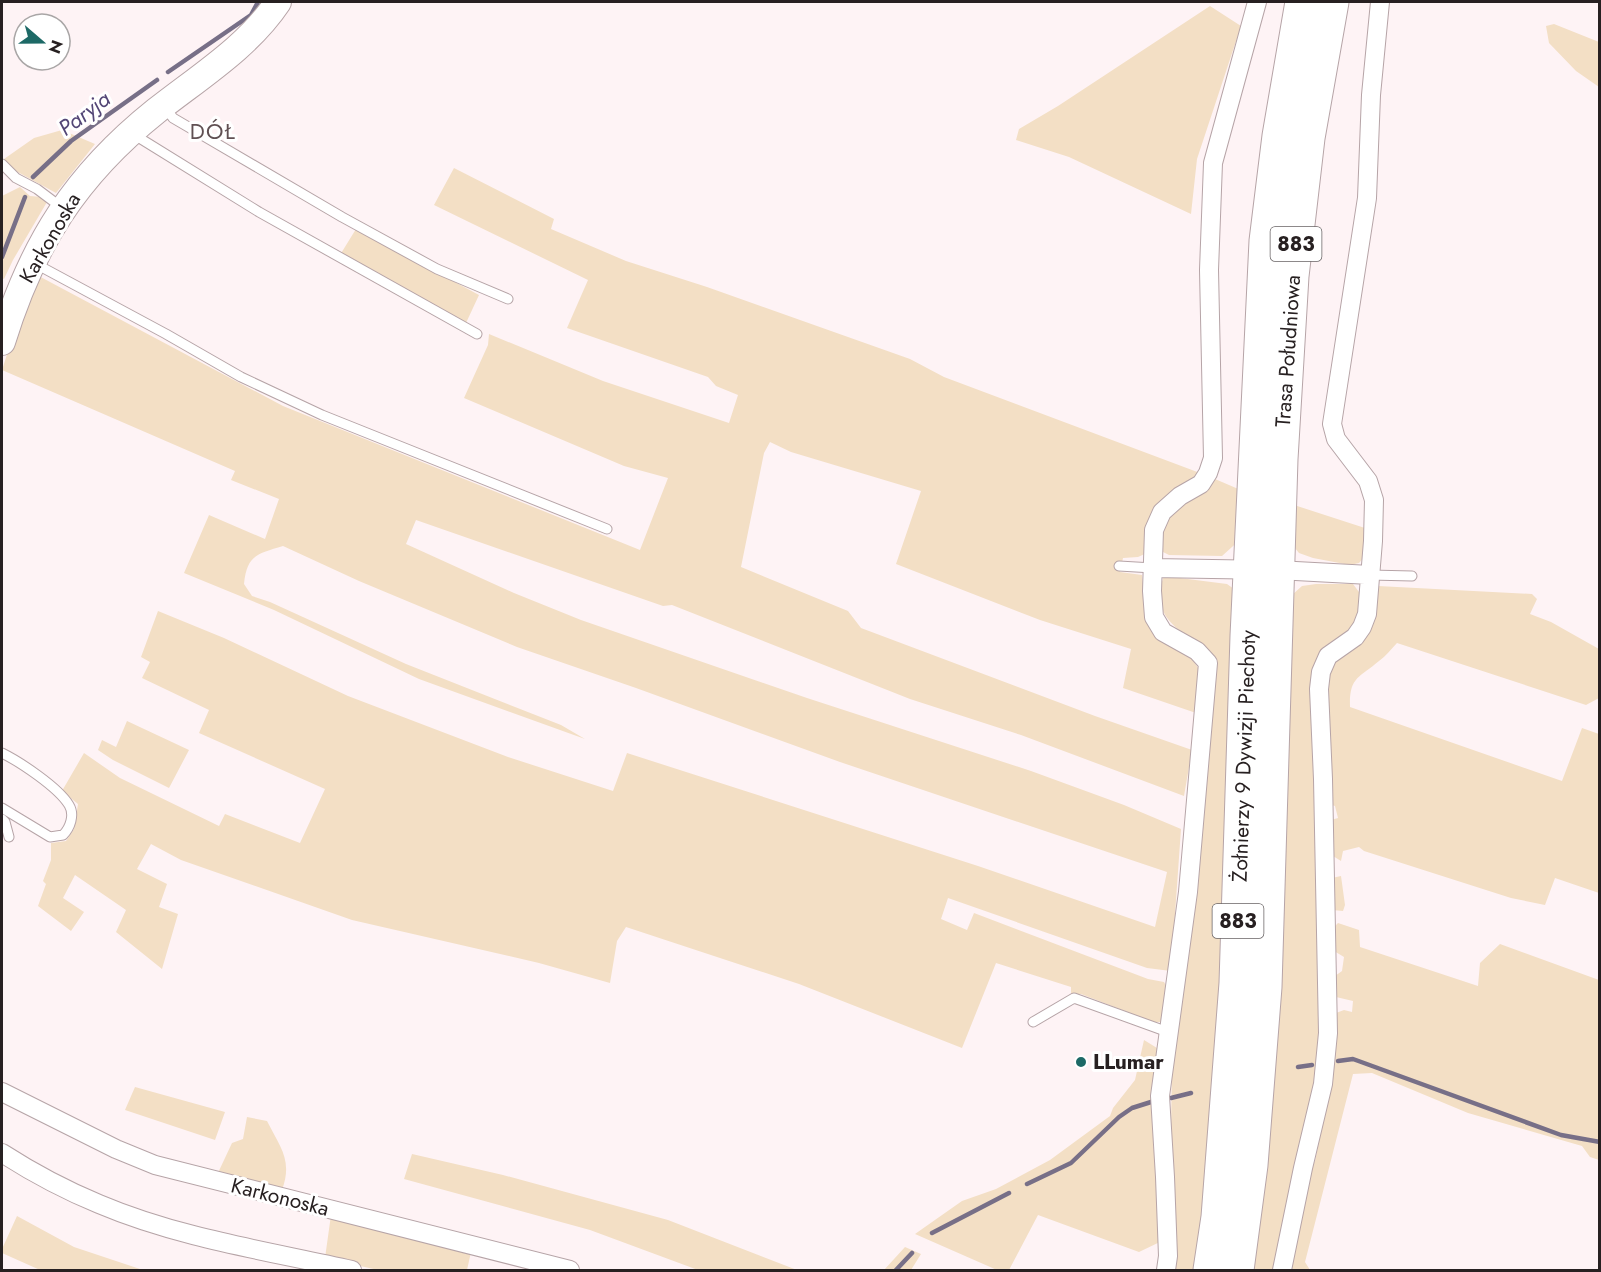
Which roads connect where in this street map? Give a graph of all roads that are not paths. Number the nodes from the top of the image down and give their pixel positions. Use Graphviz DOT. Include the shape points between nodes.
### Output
graph roads {
  1 [pos="278,2"];
  2 [pos="1257,2"];
  3 [pos="1302,2"];
  4 [pos="1332,2"];
  5 [pos="1380,2"];
  6 [pos="164,105"];
  7 [pos="124,138"];
  8 [pos="2,164"];
  9 [pos="63,209"];
  10 [pos="32,262"];
  11 [pos="508,299"];
  12 [pos="477,334"];
  13 [pos="2,342"];
  14 [pos="1280,488"];
  15 [pos="607,529"];
  16 [pos="1119,566"];
  17 [pos="1153,568"];
  18 [pos="1264,570"];
  19 [pos="1370,575"];
  20 [pos="1412,576"];
  21 [pos="2,753"];
  22 [pos="2,808"];
  23 [pos="2,819"];
  24 [pos="9,837"];
  25 [pos="1033,1022"];
  26 [pos="1168,1032"];
  27 [pos="2,1092"];
  28 [pos="2,1153"];
  29 [pos="352,1270"];
  30 [pos="570,1270"];
  31 [pos="1166,1270"];
  32 [pos="1210,1270"];
  33 [pos="1238,1270"];
  34 [pos="1282,1270"];
  1 -- 6 [label="street, Karkonoska" via="236,48"];
  2 -- 17 [label="street" via="1213,163 1209,270 1213,458 1201,484 1162,512 1154,530"];
  3 -- 18 [label="highway, Żołnierzy 9 Dywizji Piechoty / 883" via="1266,241"];
  4 -- 14 [label="highway, Trasa Południowa / 883" via="1308,138 1292,276"];
  5 -- 19 [label="street" via="1367,198 1332,424 1336,439 1368,481 1374,500"];
  6 -- 7 [label="street, Karkonoska"];
  6 -- 11 [label="lane" via="173,118 342,217 437,269"];
  7 -- 9 [label="street, Karkonoska"];
  7 -- 12 [label="lane"];
  8 -- 9 [label="lane"];
  9 -- 10 [label="street, Karkonoska"];
  10 -- 13 [label="street, Karkonoska"];
  10 -- 15 [label="lane" via="241,377 314,411"];
  14 -- 18 [label="highway, Żołnierzy 9 Dywizji Piechoty / 883"];
  16 -- 17 [label="lane"];
  17 -- 18 [label="street"];
  17 -- 26 [label="street" via="1154,617 1163,632 1197,651 1208,663 1188,892"];
  18 -- 19 [label="street"];
  18 -- 32 [label="highway, Żołnierzy 9 Dywizji Piechoty / 883" via="1218,1217"];
  18 -- 33 [label="highway, Żołnierzy 9 Dywizji Piechoty / 883" via="1265,987"];
  19 -- 20 [label="lane"];
  19 -- 34 [label="street" via="1362,627 1355,637 1328,656 1320,681 1328,1033 1323,1084"];
  21 -- 22 [label="lane" via="55,791 70,806 71,819 63,835 50,837"];
  23 -- 24 [label="lane"];
  25 -- 26 [label="lane" via="1074,998"];
  26 -- 31 [label="street" via="1160,1096"];
  27 -- 30 [label="street, Karkonoska" via="155,1165"];
  28 -- 29 [label="street" via="35,1174 100,1205 145,1221"];
}
